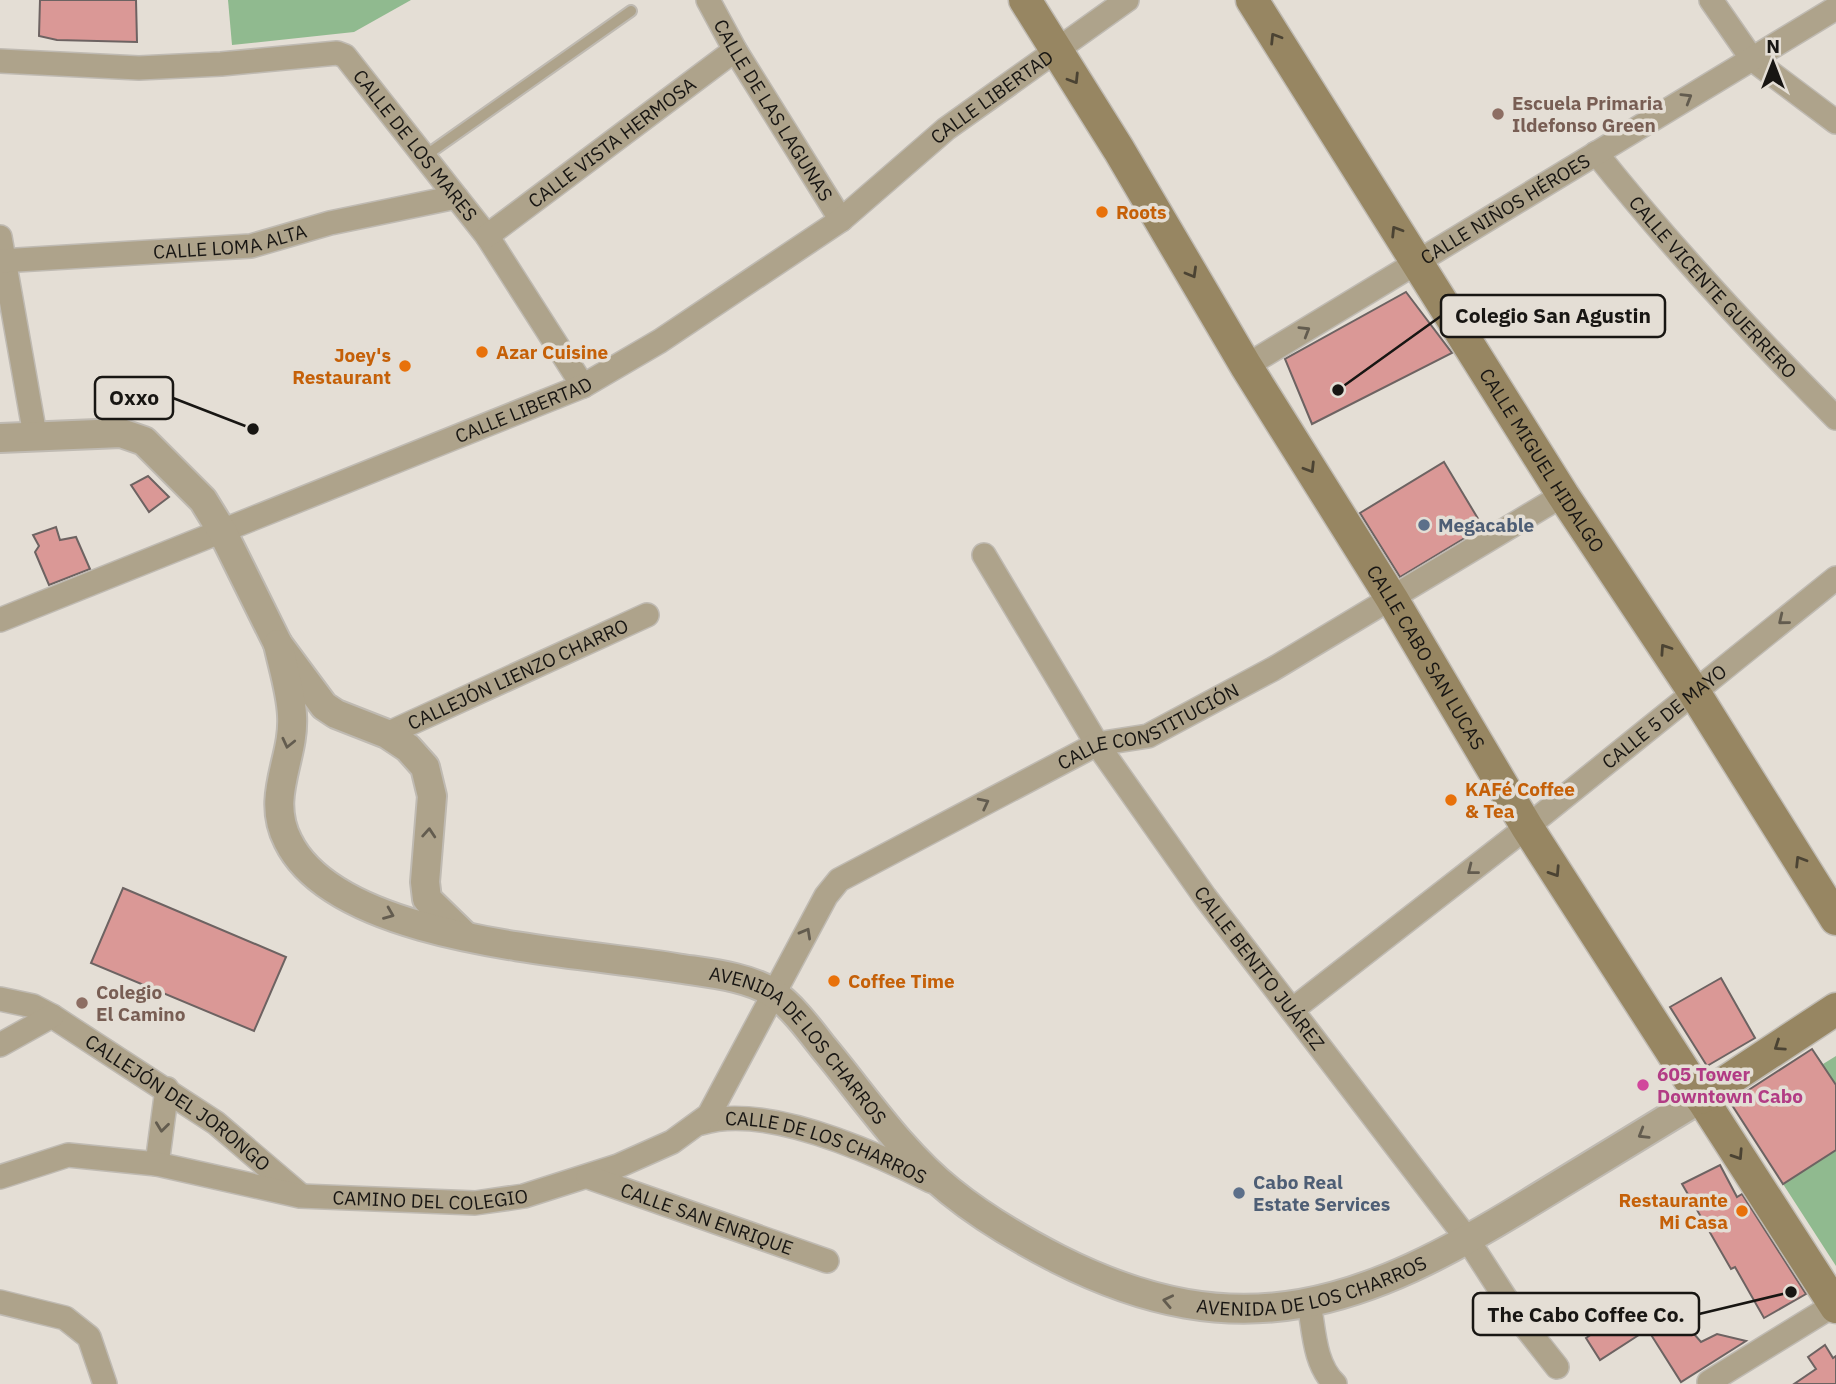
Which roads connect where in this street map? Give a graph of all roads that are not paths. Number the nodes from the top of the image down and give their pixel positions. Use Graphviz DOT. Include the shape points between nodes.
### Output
graph roads {
  1 [pos="708,0"];
  2 [pos="1026,0"];
  3 [pos="1127,0"];
  4 [pos="1252,0"];
  5 [pos="1711,0"];
  6 [pos="1836,8"];
  7 [pos="631,11"];
  8 [pos="735,50"];
  9 [pos="1056,50"];
  10 [pos="1752,59"];
  11 [pos="0,61"];
  12 [pos="1836,122"];
  13 [pos="1596,153"];
  14 [pos="425,156"];
  15 [pos="456,197"];
  16 [pos="841,220"];
  17 [pos="487,236"];
  18 [pos="0,237"];
  19 [pos="3,261"];
  20 [pos="1416,263"];
  21 [pos="1246,366"];
  22 [pos="583,386"];
  23 [pos="1836,418"];
  24 [pos="36,435"];
  25 [pos="0,438"];
  26 [pos="1563,495"];
  27 [pos="222,530"];
  28 [pos="984,555"];
  29 [pos="1836,578"];
  30 [pos="1392,599"];
  31 [pos="647,615"];
  32 [pos="0,620"];
  33 [pos="278,644"];
  34 [pos="1694,692"];
  35 [pos="387,734"];
  36 [pos="1097,744"];
  37 [pos="1527,827"];
  38 [pos="1836,919"];
  39 [pos="464,934"];
  40 [pos="773,993"];
  41 [pos="0,999"];
  42 [pos="1836,1009"];
  43 [pos="1292,1010"];
  44 [pos="52,1016"];
  45 [pos="0,1045"];
  46 [pos="167,1089"];
  47 [pos="1701,1098"];
  48 [pos="701,1123"];
  49 [pos="157,1164"];
  50 [pos="0,1177"];
  51 [pos="588,1177"];
  52 [pos="947,1189"];
  53 [pos="300,1196"];
  54 [pos="1468,1240"];
  55 [pos="827,1261"];
  56 [pos="0,1301"];
  57 [pos="1309,1303"];
  58 [pos="1835,1306"];
  59 [pos="1557,1367"];
  60 [pos="1709,1382"];
  61 [pos="105,1384"];
  62 [pos="1335,1384"];
  1 -- 8 [label="street, CALLE DE LAS LAGUNAS"];
  2 -- 9 [label="main road, CALLE CABO SAN LUCAS"];
  3 -- 9 [label="street, CALLE LIBERTAD"];
  20 -- 4 [label="main road, CALLE MIGUEL HIDALGO, one-way"];
  5 -- 10 [label="street"];
  6 -- 10 [label="street, CALLE NIÑOS HÉROES"];
  7 -- 14 [label="lane"];
  8 -- 16 [label="street, CALLE DE LAS LAGUNAS"];
  8 -- 17 [label="street, CALLE VISTA HERMOSA"];
  9 -- 16 [label="street, CALLE LIBERTAD" via="946,130"];
  9 -- 21 [label="main road, CALLE CABO SAN LUCAS, one-way"];
  10 -- 12 [label="street"];
  13 -- 10 [label="street, CALLE NIÑOS HÉROES, one-way"];
  11 -- 14 [label="street, CALLE DE LOS MARES" via="139,68 337,53 345,56"];
  13 -- 20 [label="street, CALLE NIÑOS HÉROES"];
  13 -- 23 [label="street, CALLE VICENTE GUERRERO" via="1667,242"];
  14 -- 15 [label="street, CALLE DE LOS MARES"];
  15 -- 17 [label="street, CALLE DE LOS MARES"];
  15 -- 19 [label="street, CALLE LOMA ALTA" via="330,223 251,246"];
  16 -- 22 [label="street, CALLE LIBERTAD" via="660,341"];
  17 -- 22 [label="street, CALLE DE LOS MARES"];
  18 -- 19 [label="street"];
  19 -- 24 [label="street"];
  21 -- 20 [label="street, CALLE NIÑOS HÉROES, one-way"];
  20 -- 26 [label="main road, CALLE MIGUEL HIDALGO"];
  21 -- 30 [label="main road, CALLE CABO SAN LUCAS, one-way"];
  22 -- 27 [label="street, CALLE LIBERTAD"];
  24 -- 25 [label="street, AVENIDA DE LOS CHARROS"];
  24 -- 27 [label="street, AVENIDA DE LOS CHARROS" via="121,433 144,441 203,500"];
  26 -- 30 [label="street, CALLE CONSTITUCIÓN"];
  34 -- 26 [label="main road, CALLE MIGUEL HIDALGO, one-way"];
  27 -- 32 [label="street, CALLE LIBERTAD"];
  27 -- 33 [label="street, AVENIDA DE LOS CHARROS"];
  28 -- 36 [label="street, CALLE BENITO JUÁREZ"];
  29 -- 34 [label="street, CALLE 5 DE MAYO, one-way"];
  30 -- 36 [label="street, CALLE CONSTITUCIÓN" via="1148,736"];
  30 -- 37 [label="main road, CALLE CABO SAN LUCAS"];
  31 -- 35 [label="street, CALLEJÓN LIENZO CHARRO"];
  33 -- 35 [label="street, AVENIDA DE LOS CHARROS" via="324,706"];
  33 -- 39 [label="street, AVENIDA DE LOS CHARROS, one-way" via="292,714 279,810 288,841 315,875 358,902 416,925"];
  34 -- 37 [label="street, CALLE 5 DE MAYO"];
  38 -- 34 [label="main road, CALLE MIGUEL HIDALGO, one-way"];
  39 -- 35 [label="street, one-way" via="427,899 432,796 425,766"];
  40 -- 36 [label="street, CALLE CONSTITUCIÓN, one-way" via="839,880"];
  36 -- 43 [label="street, CALLE BENITO JUÁREZ"];
  37 -- 43 [label="street, CALLE 5 DE MAYO, one-way"];
  37 -- 47 [label="main road, CALLE CABO SAN LUCAS, one-way"];
  39 -- 40 [label="street, AVENIDA DE LOS CHARROS" via="513,947 713,974"];
  40 -- 48 [label="street, CAMINO DEL COLEGIO" via="715,1106"];
  40 -- 52 [label="street, AVENIDA DE LOS CHARROS" via="806,1025 917,1161"];
  41 -- 44 [label="street, CALLEJÓN DEL JORONGO" via="33,1006"];
  42 -- 47 [label="main road, one-way"];
  43 -- 54 [label="street, CALLE BENITO JUÁREZ"];
  44 -- 45 [label="street"];
  44 -- 46 [label="street, CALLEJÓN DEL JORONGO"];
  46 -- 49 [label="street, one-way"];
  46 -- 53 [label="street, CALLEJÓN DEL JORONGO" via="216,1123"];
  47 -- 54 [label="street, AVENIDA DE LOS CHARROS, one-way"];
  47 -- 58 [label="main road, CALLE CABO SAN LUCAS, one-way"];
  48 -- 51 [label="street, CAMINO DEL COLEGIO" via="653,1151"];
  48 -- 52 [label="street, CALLE DE LOS CHARROS" via="740,1117 778,1122 896,1163"];
  49 -- 50 [label="street, CAMINO DEL COLEGIO" via="68,1155"];
  49 -- 53 [label="street, CAMINO DEL COLEGIO"];
  51 -- 53 [label="street, CAMINO DEL COLEGIO" via="524,1196 475,1203"];
  51 -- 55 [label="street, CALLE SAN ENRIQUE"];
  57 -- 52 [label="street, AVENIDA DE LOS CHARROS, one-way" via="1227,1310 1151,1296 1048,1253"];
  54 -- 57 [label="street, AVENIDA DE LOS CHARROS" via="1387,1280"];
  54 -- 59 [label="street, CALLE BENITO JUÁREZ" via="1519,1319"];
  56 -- 61 [label="street" via="65,1318 89,1337"];
  57 -- 62 [label="street" via="1321,1364"];
  58 -- 60 [label="street"];
}
